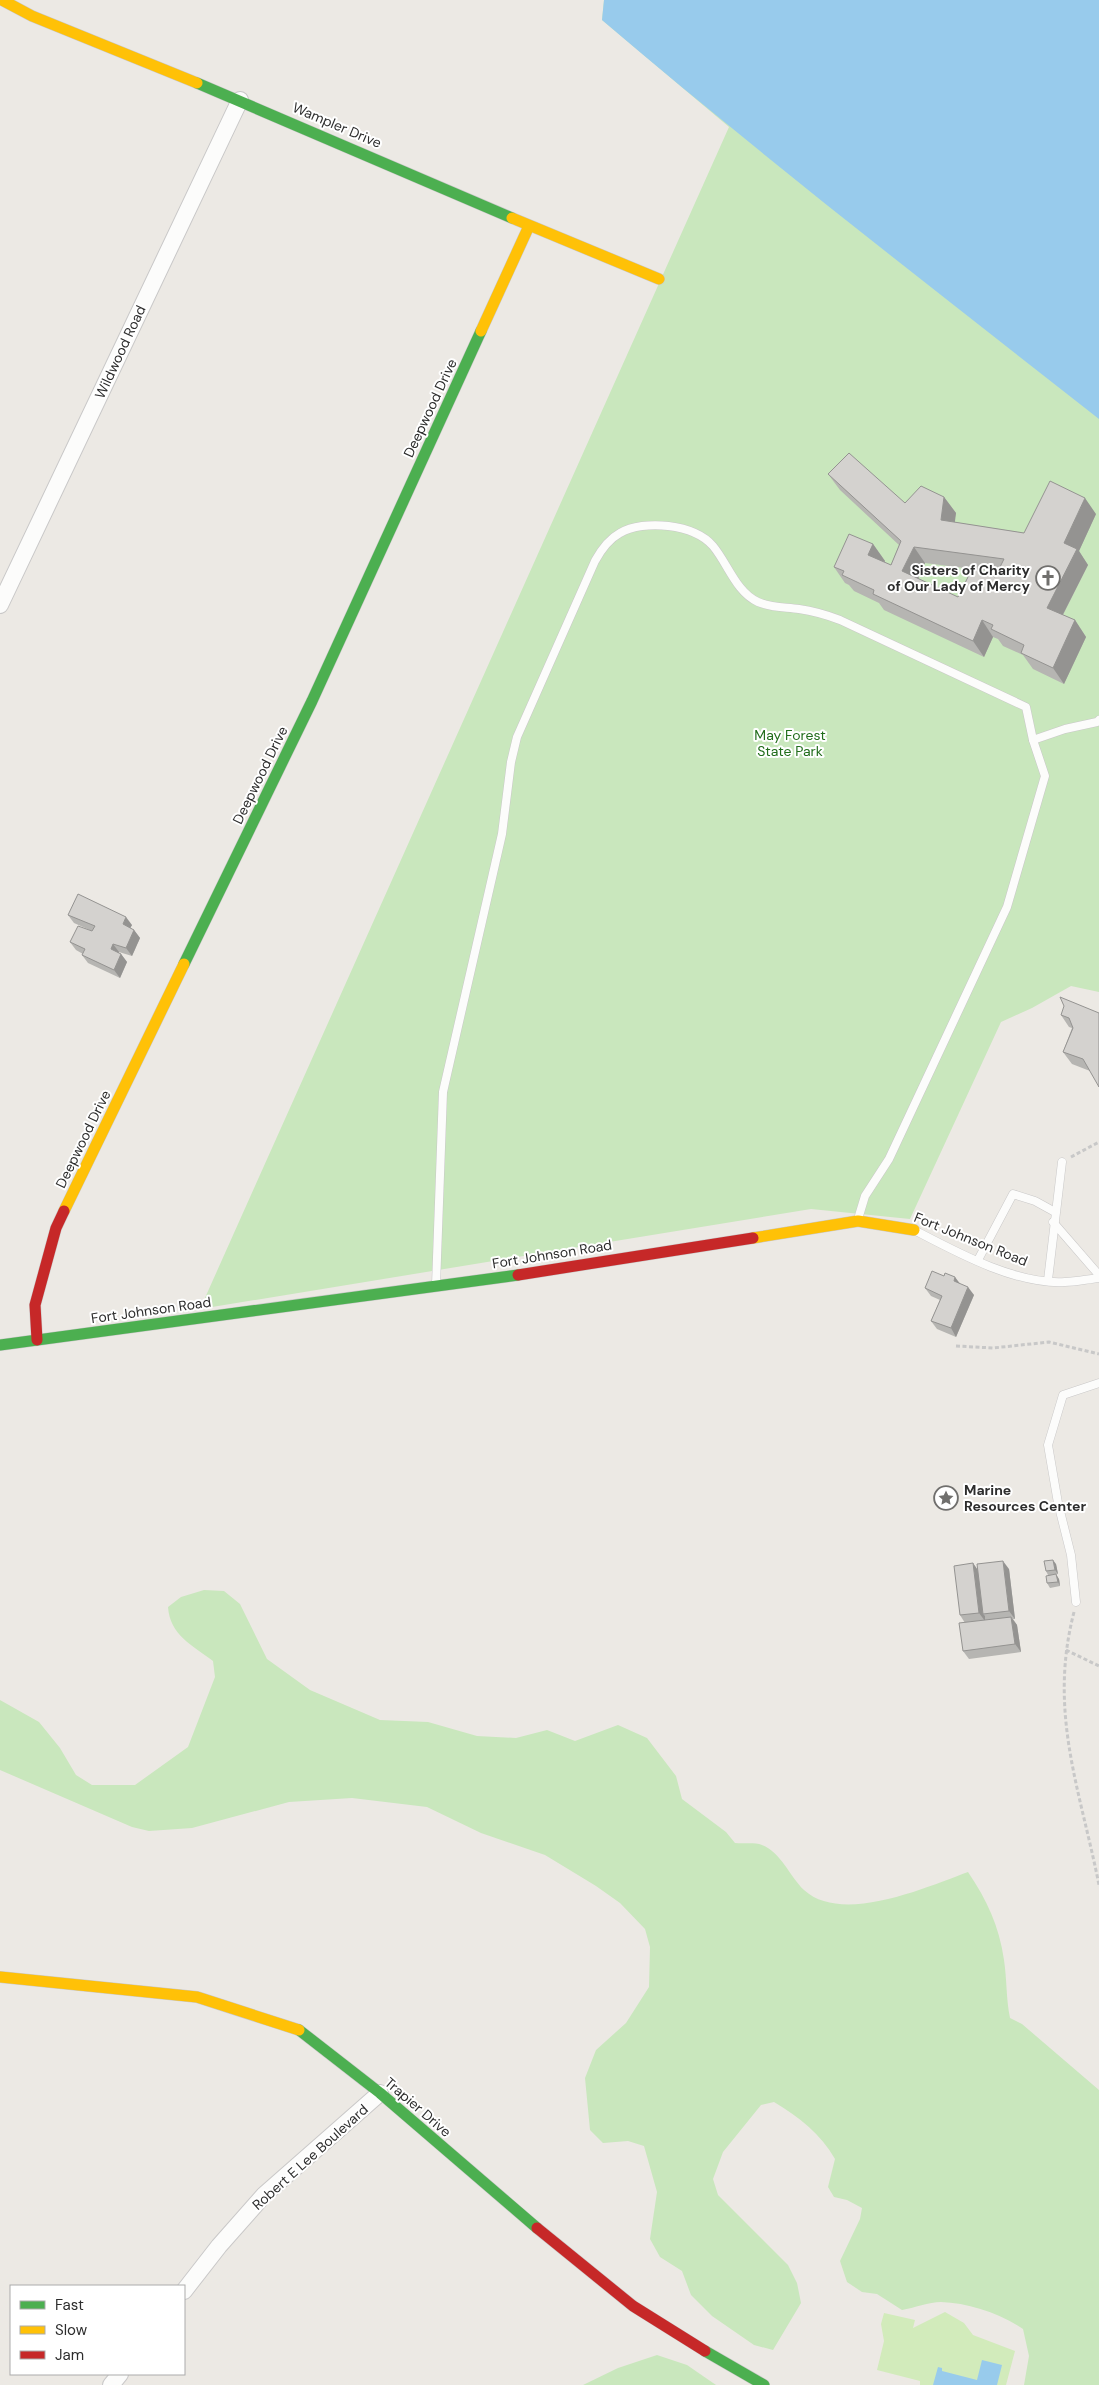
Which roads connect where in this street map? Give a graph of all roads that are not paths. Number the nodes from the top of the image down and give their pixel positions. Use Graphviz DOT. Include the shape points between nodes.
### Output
graph roads {
  1 [pos="2,0"];
  2 [pos="240,100"];
  3 [pos="529,226"];
  4 [pos="659,279"];
  5 [pos="0,605"];
  6 [pos="1099,720"];
  7 [pos="1033,740"];
  8 [pos="1062,1162"];
  9 [pos="1054,1212"];
  10 [pos="858,1221"];
  11 [pos="1054,1222"];
  12 [pos="914,1230"];
  13 [pos="978,1260"];
  14 [pos="1099,1276"];
  15 [pos="1048,1280"];
  16 [pos="436,1286"];
  17 [pos="37,1340"];
  18 [pos="0,1345"];
  19 [pos="1099,1383"];
  20 [pos="1076,1602"];
  21 [pos="0,1977"];
  22 [pos="380,2093"];
  23 [pos="185,2290"];
  24 [pos="119,2375"];
  25 [pos="111,2385"];
  26 [pos="764,2385"];
  1 -- 2 [label="street, Wampler Drive" via="32,16"];
  2 -- 3 [label="street, Wampler Drive"];
  2 -- 5 [label="street, Wildwood Road"];
  3 -- 4 [label="street, Wampler Drive"];
  3 -- 17 [label="street, Deepwood Drive" via="312,701 56,1228 35,1305"];
  6 -- 7 [label="lane"];
  7 -- 10 [label="lane" via="1045,776 1007,908 889,1159 865,1196"];
  7 -- 16 [label="lane" via="1026,707 840,620 816,612 758,602 746,594 712,545 697,534 656,525 630,528 611,539 601,550 586,579 528,710 510,762 502,834 443,1092"];
  8 -- 9 [label="lane"];
  9 -- 11 [label="lane"];
  9 -- 13 [label="lane" via="1013,1194"];
  10 -- 12 [label="street, Fort Johnson Road"];
  10 -- 16 [label="street, Fort Johnson Road"];
  11 -- 14 [label="lane"];
  11 -- 15 [label="lane"];
  12 -- 13 [label="lane, Fort Johnson Road"];
  13 -- 15 [label="lane, Fort Johnson Road" via="1027,1278"];
  14 -- 15 [label="lane, Fort Johnson Road" via="1063,1282"];
  16 -- 17 [label="street, Fort Johnson Road"];
  17 -- 18 [label="street, Fort Johnson Road"];
  19 -- 20 [label="lane" via="1064,1395 1048,1445 1058,1503 1072,1555"];
  21 -- 22 [label="street, Trapier Drive" via="197,1997 300,2030"];
  22 -- 23 [label="street, Robert E Lee Boulevard" via="264,2195"];
  22 -- 26 [label="street, Trapier Drive" via="633,2306"];
  24 -- 25 [label="street"];
}
